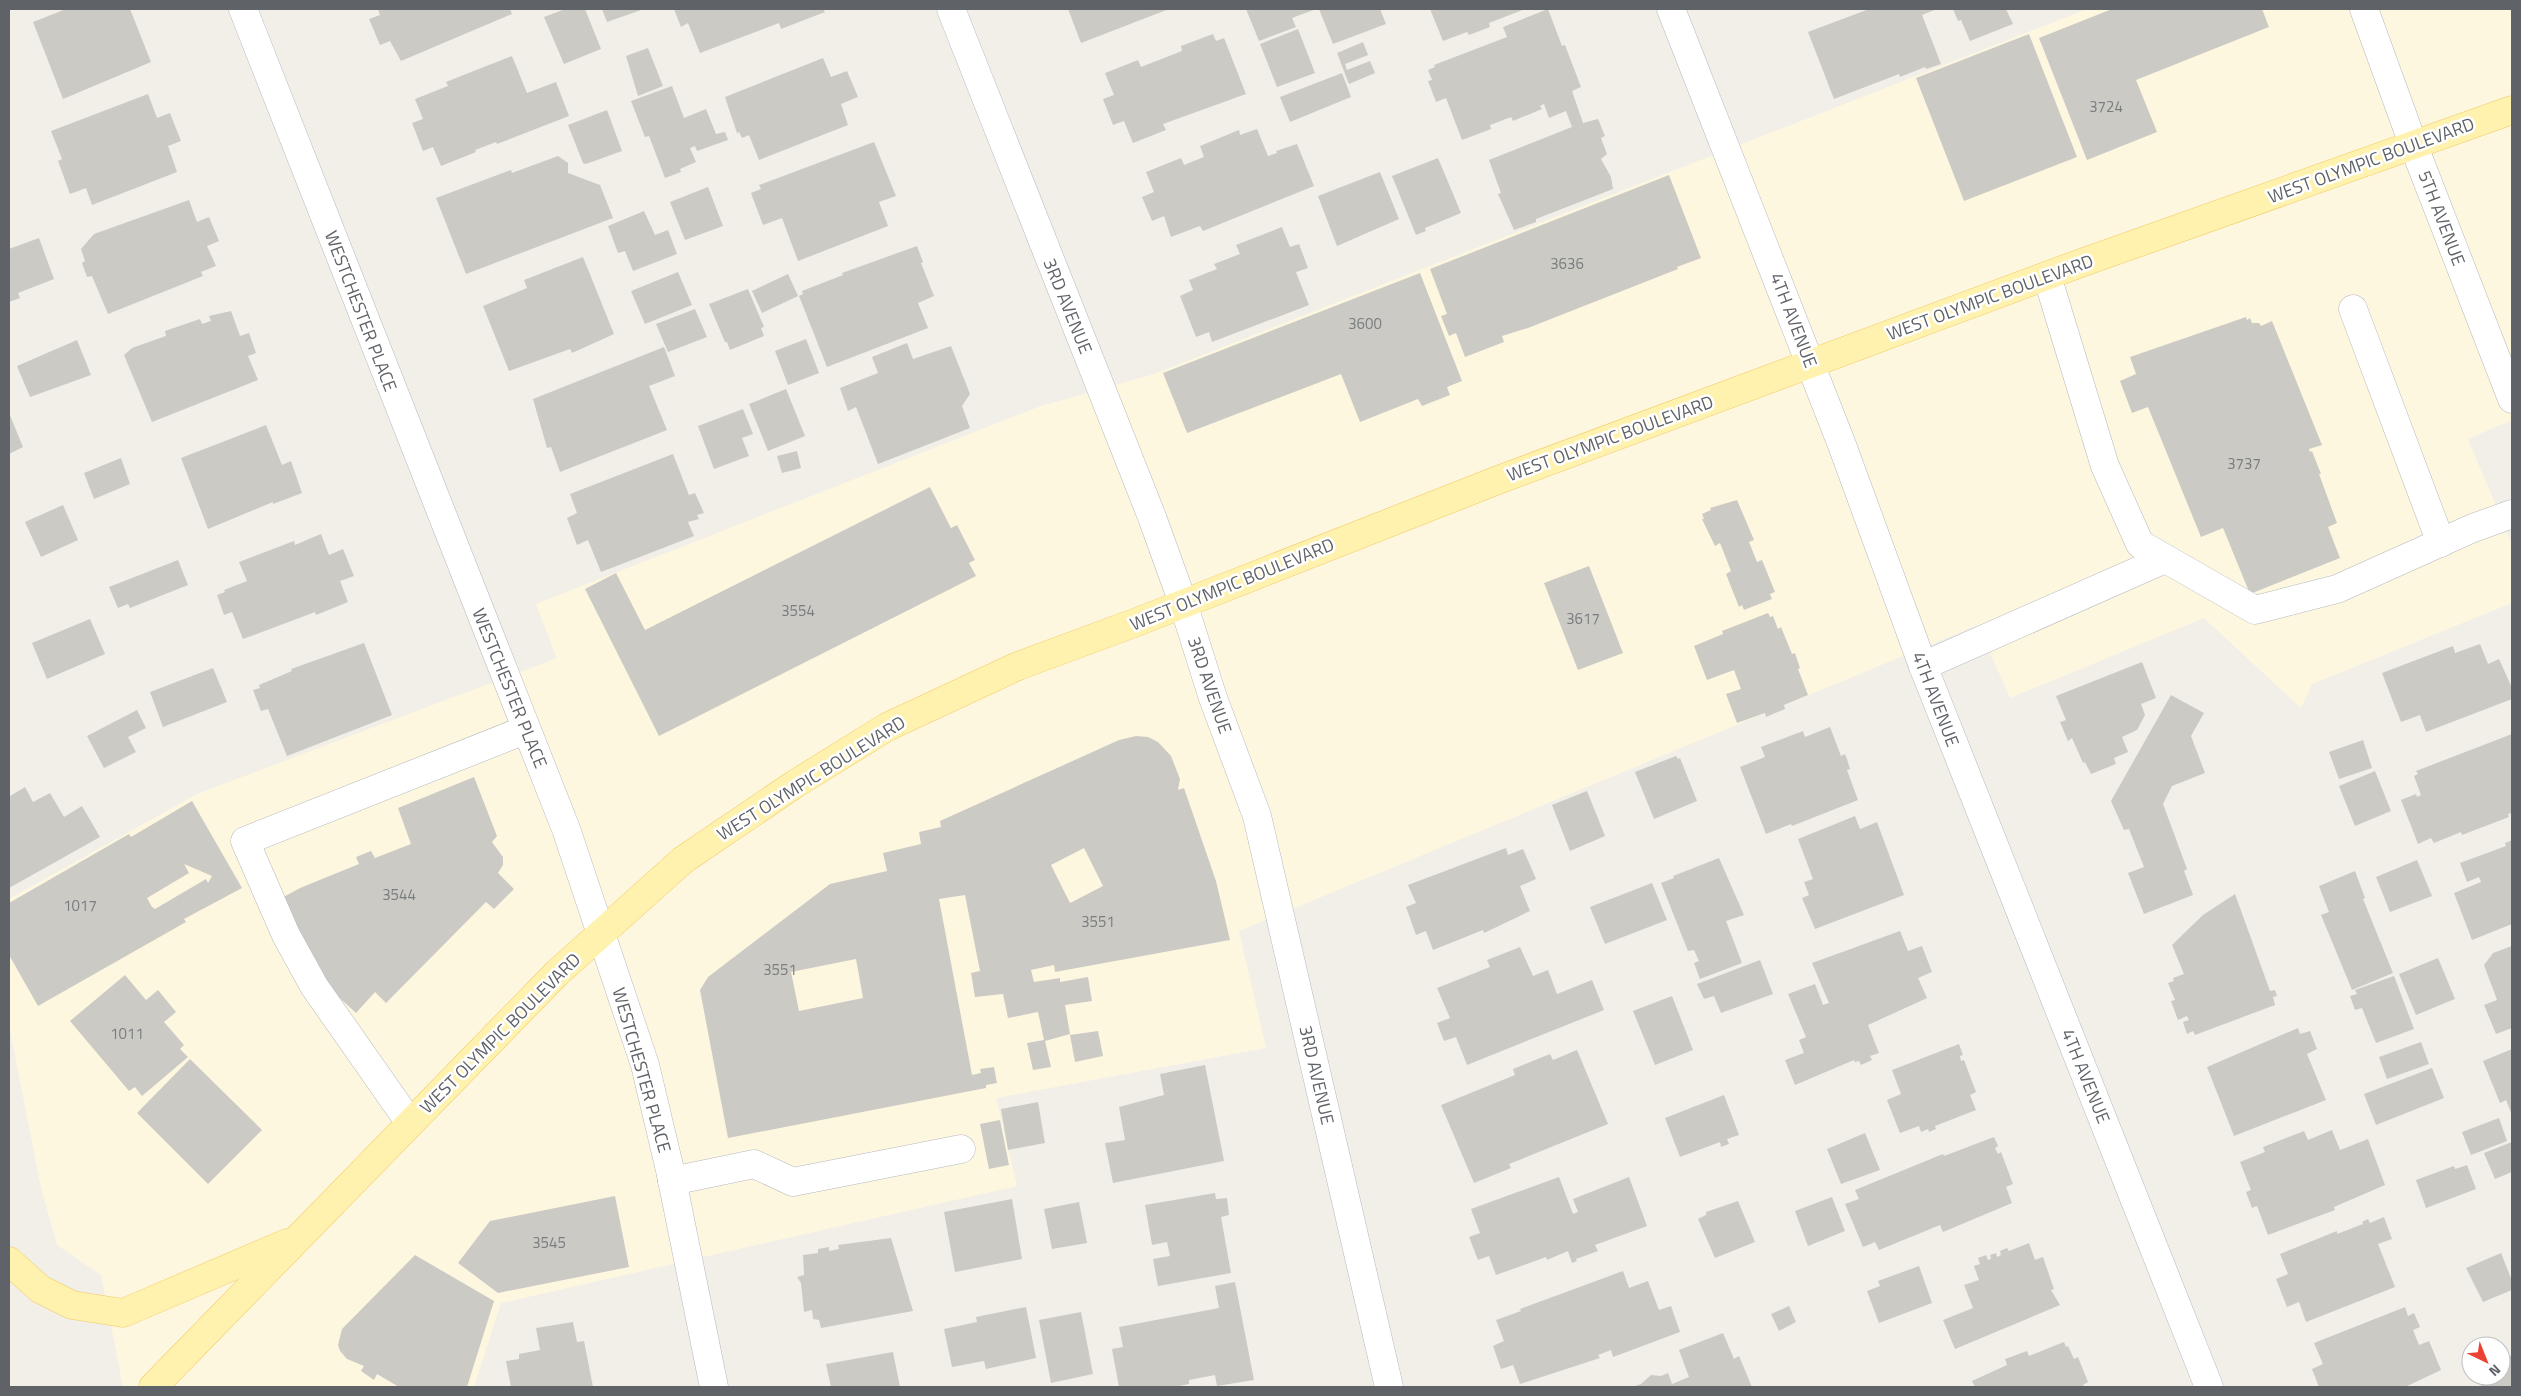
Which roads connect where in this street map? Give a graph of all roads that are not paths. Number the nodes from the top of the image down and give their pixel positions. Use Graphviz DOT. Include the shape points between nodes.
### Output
graph roads {
  1 [pos="243,9"];
  2 [pos="950,9"];
  3 [pos="1671,9"];
  4 [pos="2364,9"];
  5 [pos="2512,110"];
  6 [pos="2413,144"];
  7 [pos="2047,276"];
  8 [pos="2353,309"];
  9 [pos="1810,363"];
  10 [pos="2512,399"];
  11 [pos="2512,514"];
  12 [pos="2441,543"];
  13 [pos="2165,559"];
  14 [pos="1183,603"];
  15 [pos="1923,666"];
  16 [pos="525,730"];
  17 [pos="602,935"];
  18 [pos="410,1123"];
  19 [pos="961,1149"];
  20 [pos="672,1181"];
  21 [pos="298,1239"];
  22 [pos="9,1261"];
  23 [pos="153,1387"];
  24 [pos="714,1387"];
  25 [pos="1389,1387"];
  26 [pos="2209,1387"];
  1 -- 16 [label="street, WESTCHESTER PLACE"];
  2 -- 14 [label="street, 3RD AVENUE" via="1152,517"];
  3 -- 9 [label="street, 4TH AVENUE"];
  4 -- 6 [label="street, 5TH AVENUE"];
  5 -- 6 [label="main road, WEST OLYMPIC BOULEVARD"];
  6 -- 7 [label="main road, WEST OLYMPIC BOULEVARD"];
  6 -- 10 [label="street, 5TH AVENUE"];
  7 -- 9 [label="main road, WEST OLYMPIC BOULEVARD"];
  7 -- 13 [label="street" via="2105,466 2140,544"];
  8 -- 12 [label="street"];
  9 -- 14 [label="main road, WEST OLYMPIC BOULEVARD" via="1489,483"];
  9 -- 15 [label="street, 4TH AVENUE"];
  11 -- 12 [label="street"];
  12 -- 13 [label="street" via="2338,589 2255,610"];
  13 -- 15 [label="street"];
  14 -- 17 [label="main road, WEST OLYMPIC BOULEVARD" via="1018,666 888,727 795,784 683,860"];
  14 -- 25 [label="street, 3RD AVENUE" via="1257,816"];
  15 -- 26 [label="street, 4TH AVENUE"];
  16 -- 17 [label="street, WESTCHESTER PLACE" via="566,829"];
  16 -- 18 [label="street" via="245,841 286,935 314,986"];
  17 -- 18 [label="main road, WEST OLYMPIC BOULEVARD" via="557,973"];
  17 -- 20 [label="street, WESTCHESTER PLACE" via="645,1065"];
  18 -- 21 [label="main road, WEST OLYMPIC BOULEVARD"];
  19 -- 20 [label="street" via="793,1182 754,1164"];
  20 -- 24 [label="street, WESTCHESTER PLACE"];
  21 -- 22 [label="main road" via="123,1313 72,1305 40,1289"];
  21 -- 23 [label="main road, WEST OLYMPIC BOULEVARD"];
}
